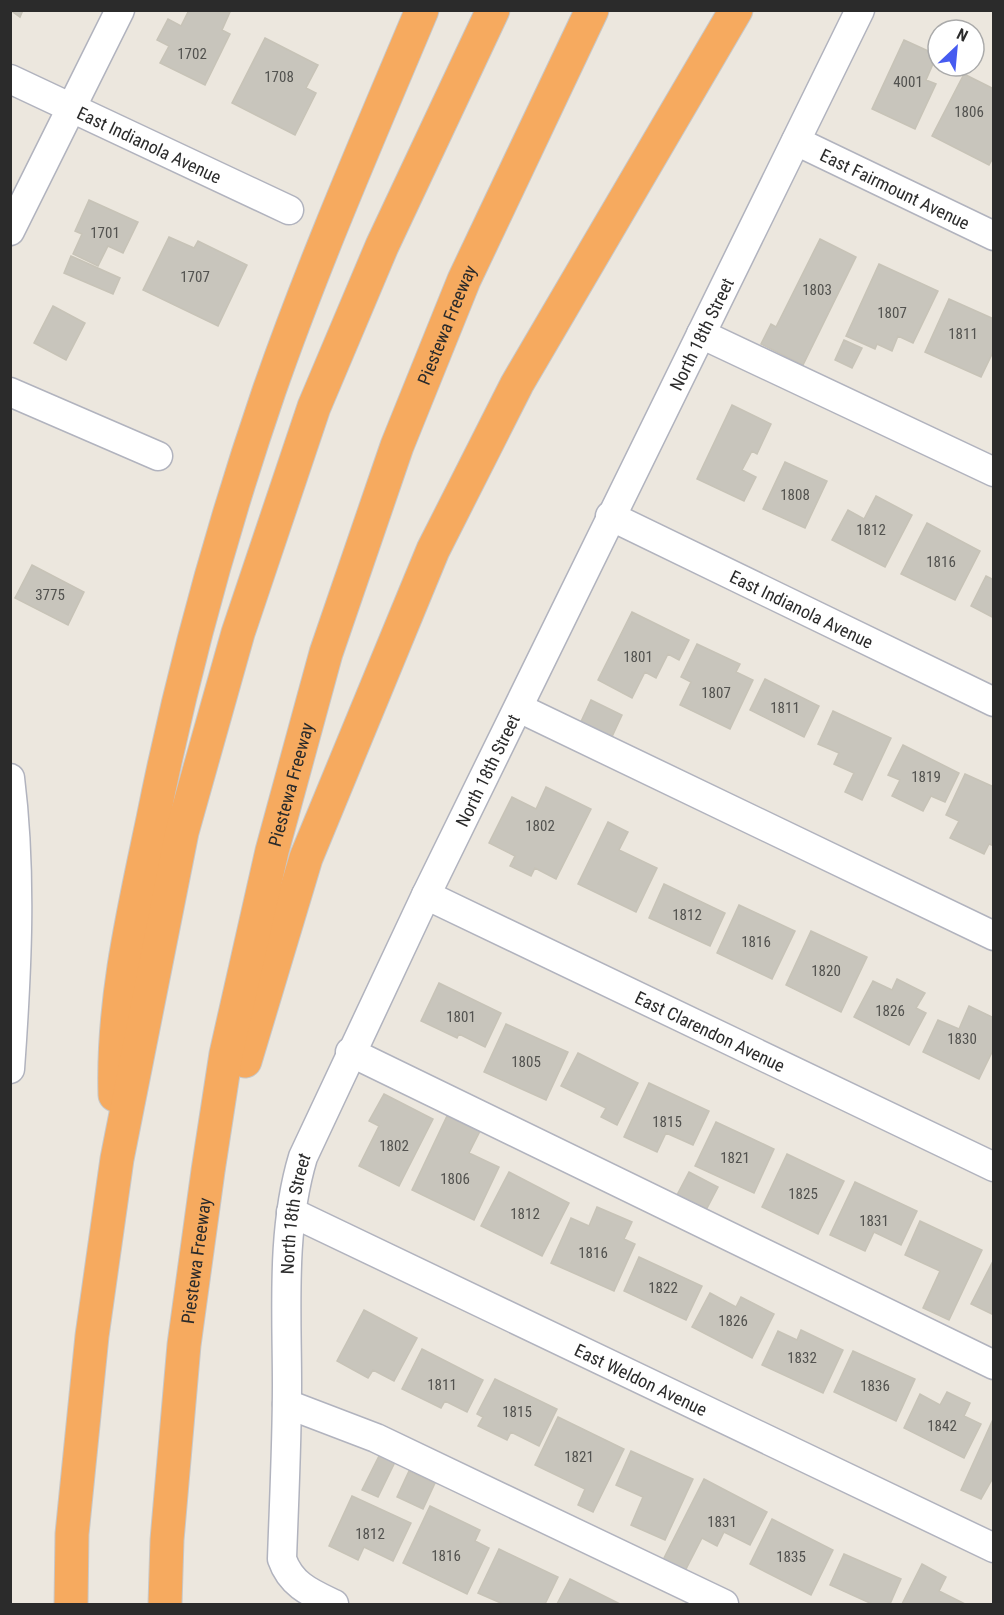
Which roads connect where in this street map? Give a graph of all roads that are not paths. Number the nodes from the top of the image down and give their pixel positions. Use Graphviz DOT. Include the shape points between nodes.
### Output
graph roads {
  1 [pos="120,10"];
  2 [pos="422,10"];
  3 [pos="494,10"];
  4 [pos="592,10"];
  5 [pos="736,10"];
  6 [pos="860,10"];
  7 [pos="10,79"];
  8 [pos="71,108"];
  9 [pos="796,141"];
  10 [pos="289,210"];
  11 [pos="10,231"];
  12 [pos="993,236"];
  13 [pos="700,334"];
  14 [pos="10,392"];
  15 [pos="158,456"];
  16 [pos="993,471"];
  17 [pos="610,516"];
  18 [pos="993,702"];
  19 [pos="519,708"];
  20 [pos="10,778"];
  21 [pos="426,895"];
  22 [pos="993,936"];
  23 [pos="350,1052"];
  24 [pos="10,1069"];
  25 [pos="117,1159"];
  26 [pos="993,1167"];
  27 [pos="208,1171"];
  28 [pos="291,1212"];
  29 [pos="993,1365"];
  30 [pos="287,1404"];
  31 [pos="993,1548"];
  32 [pos="71,1605"];
  33 [pos="165,1605"];
  34 [pos="334,1605"];
  35 [pos="724,1605"];
  1 -- 8 [label="street"];
  2 -- 25 [label="highway" via="270,390 230,512 175,712 135,904 113,1047"];
  3 -- 25 [label="highway" via="382,246 314,407 238,633 182,832"];
  4 -- 27 [label="highway, Piestewa Freeway" via="464,280 397,446 326,652 272,851 226,1054"];
  5 -- 27 [label="highway" via="517,384 433,550 306,858"];
  6 -- 9 [label="street, North 18th Street"];
  7 -- 8 [label="street, East Indianola Avenue"];
  8 -- 10 [label="street, East Indianola Avenue"];
  8 -- 11 [label="street"];
  9 -- 12 [label="street, East Fairmount Avenue"];
  9 -- 13 [label="street, North 18th Street"];
  13 -- 16 [label="street"];
  13 -- 17 [label="street, North 18th Street"];
  14 -- 15 [label="street"];
  17 -- 18 [label="street, East Indianola Avenue"];
  17 -- 19 [label="street, North 18th Street"];
  19 -- 21 [label="street, North 18th Street"];
  19 -- 22 [label="street"];
  20 -- 24 [label="street" via="17,916"];
  21 -- 23 [label="street, North 18th Street"];
  21 -- 26 [label="street, East Clarendon Avenue"];
  23 -- 28 [label="street, North 18th Street" via="303,1157"];
  23 -- 29 [label="street"];
  25 -- 32 [label="highway" via="92,1336 72,1534"];
  27 -- 33 [label="highway, Piestewa Freeway" via="184,1345"];
  28 -- 30 [label="street, North 18th Street" via="287,1258"];
  28 -- 31 [label="street, East Weldon Avenue"];
  30 -- 34 [label="street, North 18th Street" via="282,1559 287,1574 304,1590"];
  30 -- 35 [label="street" via="375,1438"];
}
